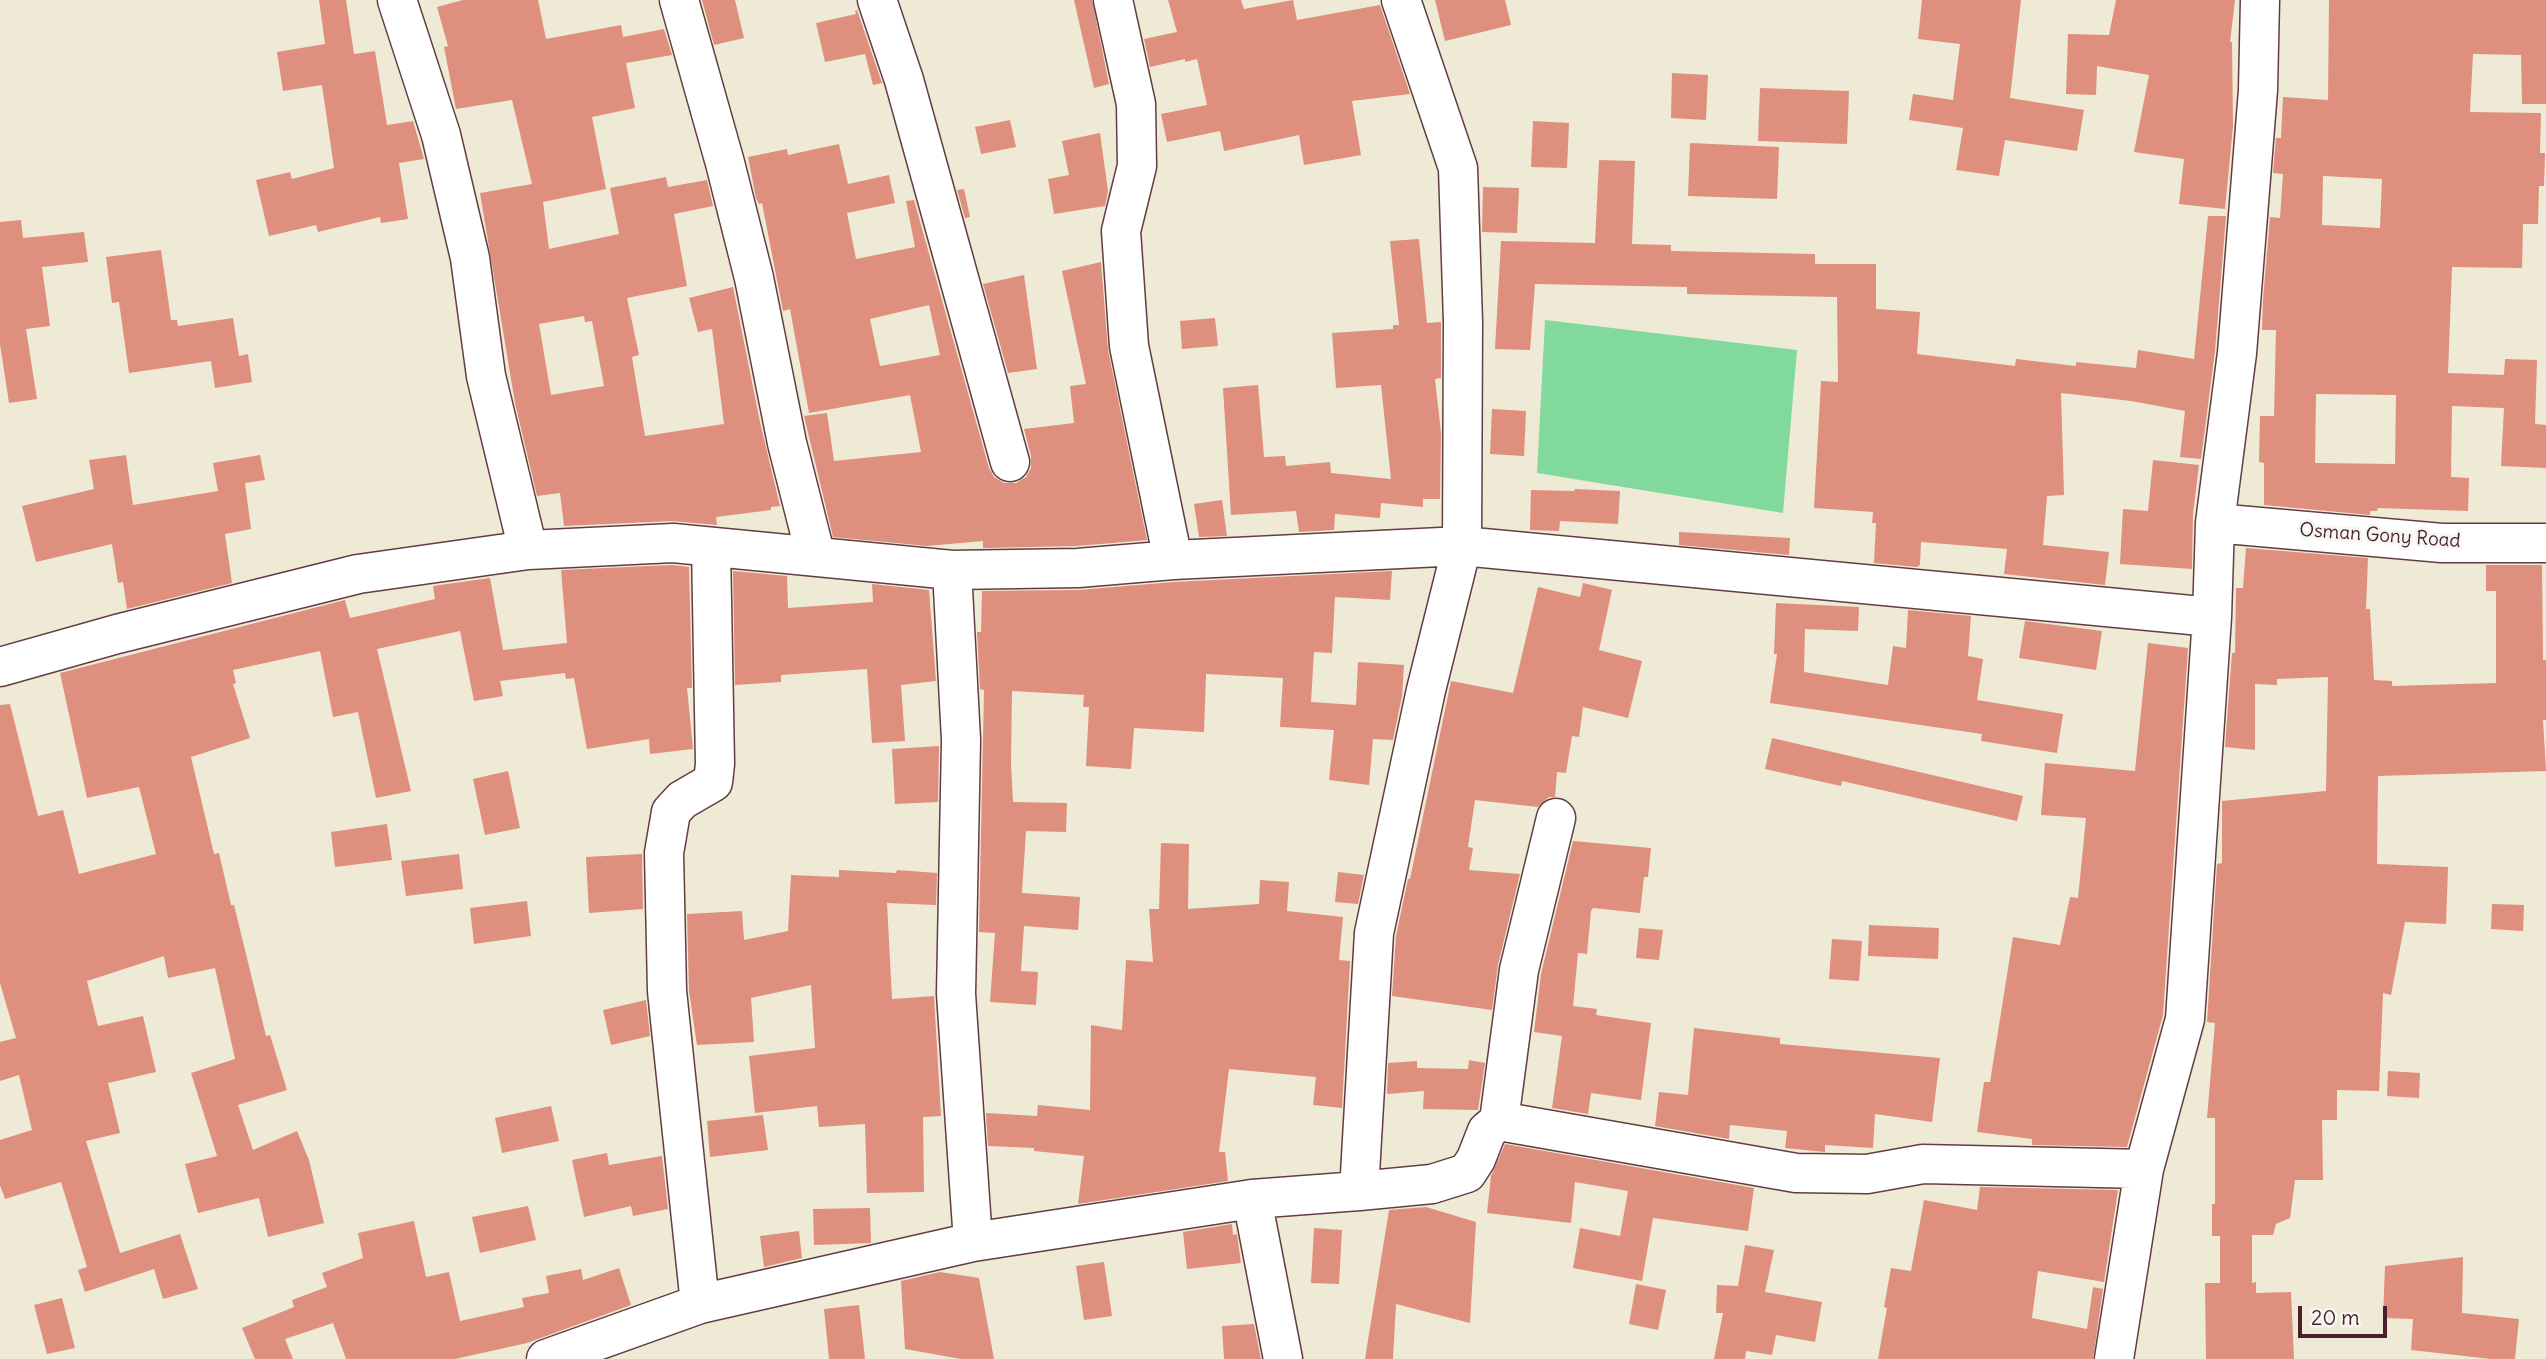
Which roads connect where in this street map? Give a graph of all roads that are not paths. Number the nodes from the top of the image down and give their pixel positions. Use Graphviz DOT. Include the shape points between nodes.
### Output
graph roads {
  1 [pos="397,0"];
  2 [pos="679,0"];
  3 [pos="877,0"];
  4 [pos="1113,0"];
  5 [pos="1401,0"];
  6 [pos="2260,0"];
  7 [pos="1010,462"];
  8 [pos="2215,523"];
  9 [pos="2546,542"];
  10 [pos="1462,546"];
  11 [pos="711,548"];
  12 [pos="528,550"];
  13 [pos="816,557"];
  14 [pos="1173,560"];
  15 [pos="952,570"];
  16 [pos="2212,617"];
  17 [pos="0,667"];
  18 [pos="1556,818"];
  19 [pos="1499,1121"];
  20 [pos="2144,1169"];
  21 [pos="1359,1191"];
  22 [pos="1252,1199"];
  23 [pos="973,1242"];
  24 [pos="700,1304"];
  25 [pos="547,1359"];
  26 [pos="1283,1359"];
  27 [pos="2114,1359"];
  1 -- 12 [label="street" via="441,135 470,258 486,376"];
  2 -- 13 [label="street" via="744,240"];
  3 -- 7 [label="street" via="904,80"];
  4 -- 14 [label="street" via="1136,104 1137,166 1121,231 1129,346"];
  5 -- 10 [label="street" via="1458,168"];
  6 -- 8 [label="street" via="2258,90 2237,354"];
  8 -- 9 [label="street, Osman Gony Road" via="2442,543"];
  8 -- 16 [label="street"];
  10 -- 14 [label="street"];
  10 -- 16 [label="street"];
  10 -- 21 [label="street" via="1374,933"];
  11 -- 12 [label="street" via="673,543"];
  11 -- 13 [label="street"];
  11 -- 24 [label="street" via="713,782 671,812 664,853 667,991"];
  12 -- 17 [label="street" via="358,575"];
  13 -- 15 [label="street"];
  14 -- 15 [label="street" via="1078,568"];
  15 -- 23 [label="street" via="961,740 957,993"];
  16 -- 20 [label="street" via="2185,1019"];
  18 -- 19 [label="street" via="1519,970"];
  19 -- 20 [label="street" via="1797,1173 1867,1174 1923,1164"];
  19 -- 21 [label="street" via="1487,1131 1467,1173 1432,1184"];
  20 -- 27 [label="street"];
  21 -- 22 [label="street"];
  22 -- 23 [label="street"];
  22 -- 26 [label="street"];
  23 -- 24 [label="street"];
  24 -- 25 [label="street"];
}
